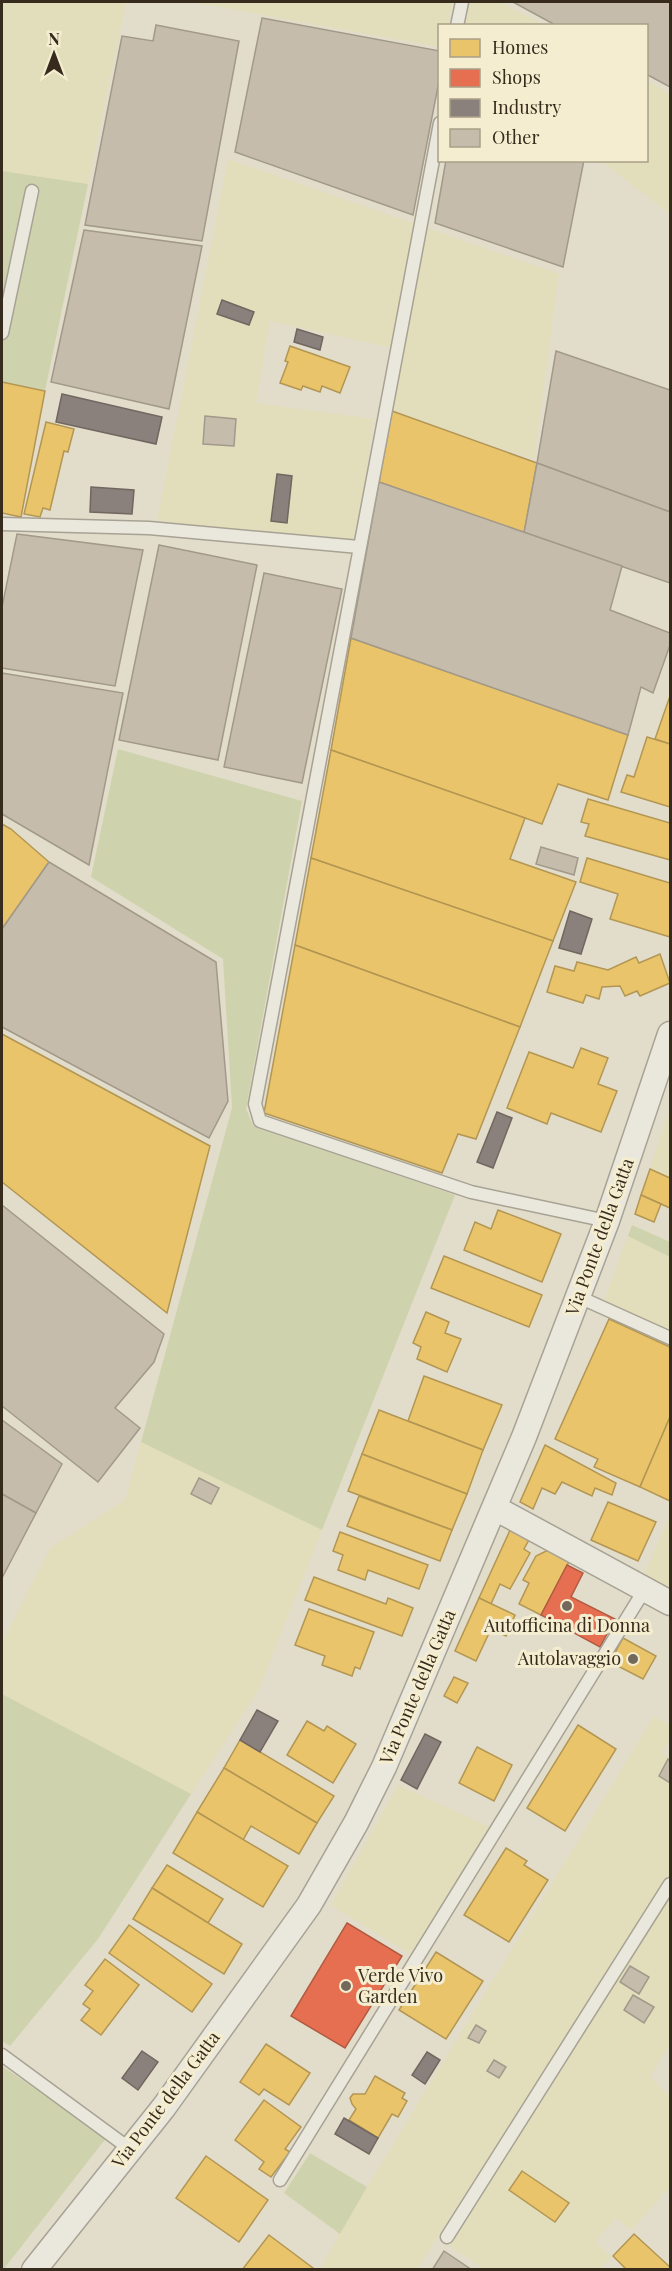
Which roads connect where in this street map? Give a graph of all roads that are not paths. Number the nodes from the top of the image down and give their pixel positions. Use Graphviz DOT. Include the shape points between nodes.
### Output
graph roads {
  1 [pos="462,2"];
  2 [pos="457,24"];
  3 [pos="438,133"];
  4 [pos="32,191"];
  5 [pos="2,333"];
  6 [pos="2,524"];
  7 [pos="359,547"];
  8 [pos="670,1034"];
  9 [pos="607,1221"];
  10 [pos="579,1297"];
  11 [pos="670,1338"];
  12 [pos="495,1508"];
  13 [pos="645,1589"];
  14 [pos="670,1603"];
  15 [pos="670,1884"];
  16 [pos="2,2055"];
  17 [pos="130,2149"];
  18 [pos="280,2180"];
  19 [pos="447,2237"];
  20 [pos="34,2270"];
  1 -- 2 [label="lane"];
  3 -- 7 [label="lane"];
  4 -- 5 [label="lane"];
  6 -- 7 [label="lane" via="148,528"];
  7 -- 9 [label="lane" via="255,1104 260,1121 471,1192"];
  8 -- 9 [label="street, Via Ponte della Gatta"];
  9 -- 10 [label="street, Via Ponte della Gatta"];
  10 -- 11 [label="lane"];
  10 -- 12 [label="street, Via Ponte della Gatta"];
  12 -- 13 [label="street"];
  12 -- 17 [label="street, Via Ponte della Gatta" via="384,1767 356,1823 309,1905 164,2108"];
  13 -- 14 [label="street"];
  13 -- 18 [label="lane"];
  15 -- 19 [label="lane"];
  16 -- 17 [label="lane"];
  17 -- 20 [label="street, Via Ponte della Gatta"];
}
